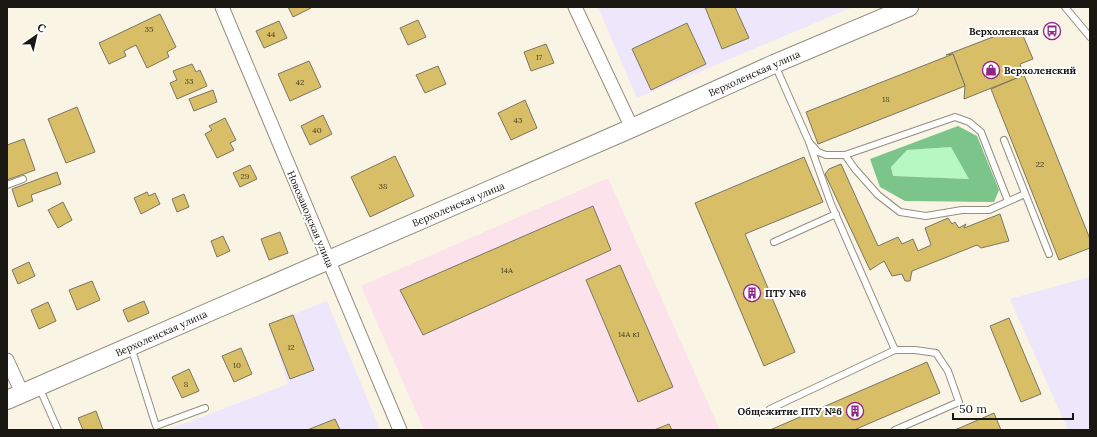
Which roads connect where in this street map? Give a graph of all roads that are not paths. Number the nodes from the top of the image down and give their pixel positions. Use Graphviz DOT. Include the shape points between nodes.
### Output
graph roads {
  1 [pos="222,7"];
  2 [pos="576,7"];
  3 [pos="908,7"];
  4 [pos="1065,7"];
  5 [pos="1090,37"];
  6 [pos="774,64"];
  7 [pos="632,128"];
  8 [pos="1004,140"];
  9 [pos="809,142"];
  10 [pos="845,155"];
  11 [pos="23,179"];
  12 [pos="7,185"];
  13 [pos="1025,194"];
  14 [pos="1008,201"];
  15 [pos="836,214"];
  16 [pos="774,242"];
  17 [pos="1049,254"];
  18 [pos="328,260"];
  19 [pos="130,346"];
  20 [pos="895,350"];
  21 [pos="7,360"];
  22 [pos="38,386"];
  23 [pos="14,396"];
  24 [pos="205,408"];
  25 [pos="770,409"];
  26 [pos="58,430"];
  27 [pos="400,430"];
  28 [pos="895,430"];
  1 -- 18 [label="street, Новозаводская улица"];
  2 -- 7 [label="street"];
  3 -- 6 [label="main road, Верхоленская улица"];
  4 -- 5 [label="lane"];
  6 -- 7 [label="main road, Верхоленская улица"];
  6 -- 9 [label="lane"];
  7 -- 18 [label="main road, Верхоленская улица"];
  8 -- 13 [label="lane"];
  9 -- 10 [label="lane" via="818,152 826,155"];
  9 -- 15 [label="lane"];
  10 -- 14 [label="lane" via="878,195 900,212 926,216 962,210 989,210"];
  10 -- 14 [label="lane" via="955,117 969,122 982,132"];
  11 -- 12 [label="lane"];
  13 -- 14 [label="lane"];
  13 -- 17 [label="lane"];
  15 -- 16 [label="lane"];
  15 -- 20 [label="lane"];
  18 -- 19 [label="main road, Верхоленская улица"];
  18 -- 27 [label="street, Новозаводская улица"];
  19 -- 22 [label="main road, Верхоленская улица"];
  19 -- 24 [label="lane" via="156,426"];
  20 -- 25 [label="lane"];
  20 -- 28 [label="lane" via="936,353 948,372 958,402"];
  21 -- 23 [label="street"];
  22 -- 23 [label="main road, Верхоленская улица"];
  22 -- 26 [label="lane"];
}
